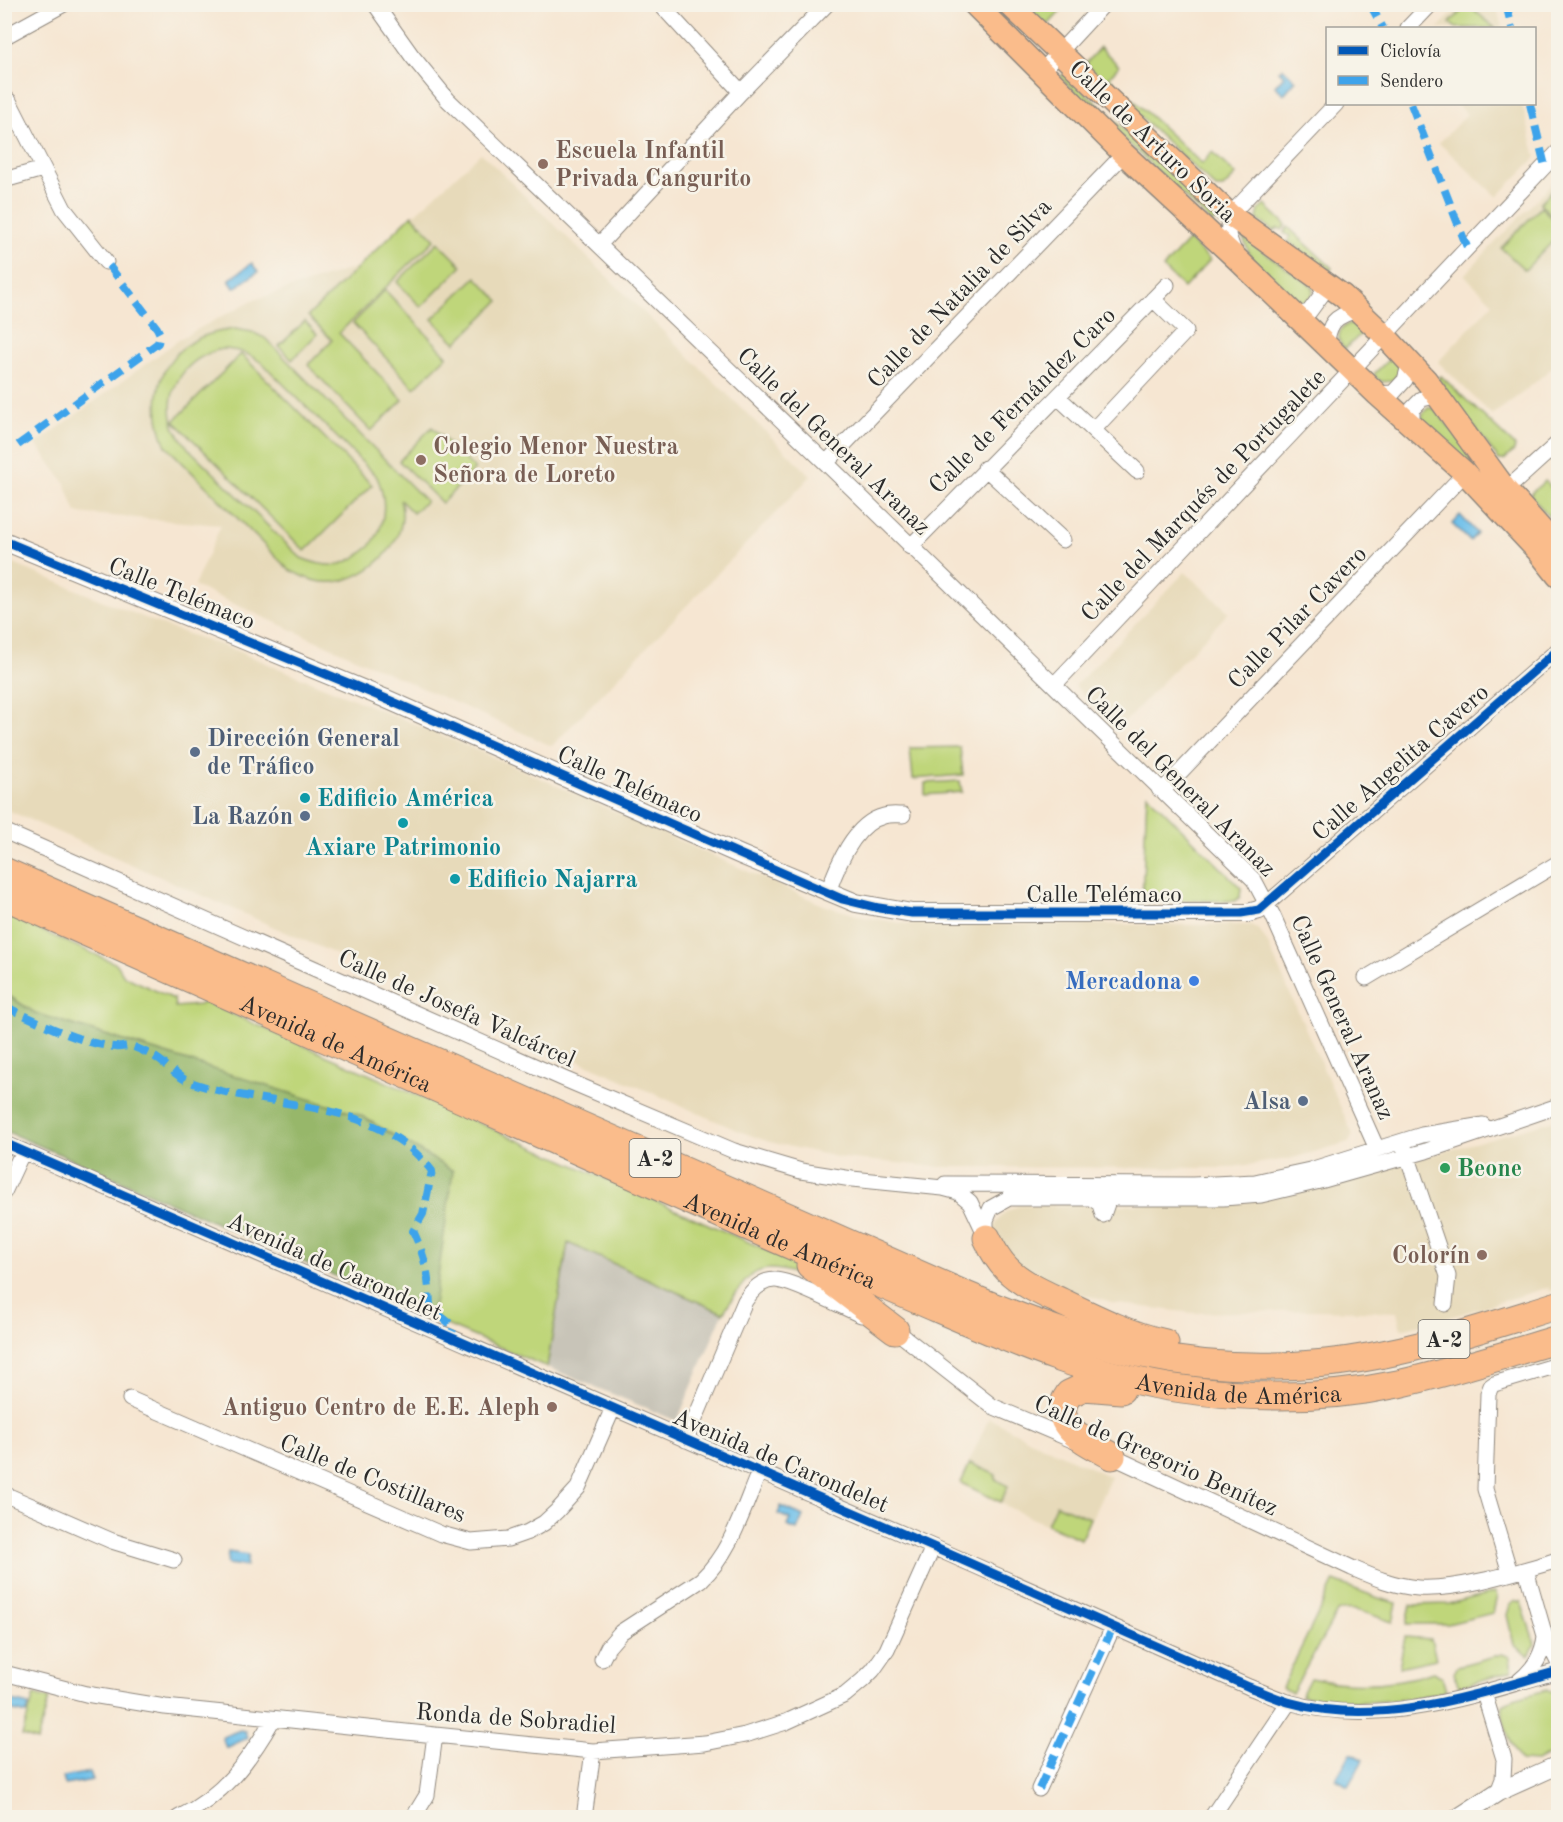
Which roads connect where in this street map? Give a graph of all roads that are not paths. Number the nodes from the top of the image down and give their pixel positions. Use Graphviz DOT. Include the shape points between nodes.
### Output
graph roads {
  1 [pos="64,4"];
  2 [pos="375,4"];
  3 [pos="660,4"];
  4 [pos="827,4"];
  5 [pos="974,4"];
  6 [pos="1010,4"];
  7 [pos="1104,4"];
  8 [pos="1431,4"];
  9 [pos="1409,27"];
  10 [pos="4,37"];
  11 [pos="1060,52"];
  12 [pos="1042,71"];
  13 [pos="741,92"];
  14 [pos="4,97"];
  15 [pos="1335,105"];
  16 [pos="1558,152"];
  17 [pos="1124,154"];
  18 [pos="43,169"];
  19 [pos="4,180"];
  20 [pos="1230,215"];
  21 [pos="599,245"];
  22 [pos="1235,257"];
  23 [pos="106,262"];
  24 [pos="1320,279"];
  25 [pos="1167,285"];
  26 [pos="1153,299"];
  27 [pos="1358,310"];
  28 [pos="1295,315"];
  29 [pos="1384,335"];
  30 [pos="1326,346"];
  31 [pos="1410,362"];
  32 [pos="1352,370"];
  33 [pos="1377,394"];
  34 [pos="1438,395"];
  35 [pos="1058,397"];
  36 [pos="1412,424"];
  37 [pos="1094,429"];
  38 [pos="1558,443"];
  39 [pos="826,463"];
  40 [pos="985,468"];
  41 [pos="1137,471"];
  42 [pos="1465,473"];
  43 [pos="1506,490"];
  44 [pos="1063,540"];
  45 [pos="4,541"];
  46 [pos="910,547"];
  47 [pos="1558,548"];
  48 [pos="1558,576"];
  49 [pos="1558,650"];
  50 [pos="1054,685"];
  51 [pos="1159,789"];
  52 [pos="903,815"];
  53 [pos="4,831"];
  54 [pos="1558,864"];
  55 [pos="4,871"];
  56 [pos="828,892"];
  57 [pos="4,896"];
  58 [pos="1267,904"];
  59 [pos="1366,978"];
  60 [pos="1558,1106"];
  61 [pos="1510,1121"];
  62 [pos="1403,1141"];
  63 [pos="4,1143"];
  64 [pos="1377,1149"];
  65 [pos="23,1151"];
  66 [pos="1408,1156"];
  67 [pos="1287,1183"];
  68 [pos="905,1185"];
  69 [pos="1158,1191"];
  70 [pos="4,1192"];
  71 [pos="767,1235"];
  72 [pos="987,1238"];
  73 [pos="1445,1304"];
  74 [pos="1558,1305"];
  75 [pos="895,1330"];
  76 [pos="1558,1339"];
  77 [pos="1327,1363"];
  78 [pos="1558,1365"];
  79 [pos="1265,1397"];
  80 [pos="130,1400"];
  81 [pos="613,1408"];
  82 [pos="686,1440"];
  83 [pos="1112,1456"];
  84 [pos="759,1472"];
  85 [pos="4,1494"];
  86 [pos="933,1547"];
  87 [pos="174,1560"];
  88 [pos="1558,1560"];
  89 [pos="1526,1570"];
  90 [pos="1510,1573"];
  91 [pos="1113,1627"];
  92 [pos="1545,1636"];
  93 [pos="602,1659"];
  94 [pos="1558,1662"];
  95 [pos="1558,1671"];
  96 [pos="4,1672"];
  97 [pos="1516,1683"];
  98 [pos="1484,1693"];
  99 [pos="1289,1702"];
  100 [pos="273,1719"];
  101 [pos="435,1735"];
  102 [pos="593,1751"];
  103 [pos="1504,1758"];
  104 [pos="1558,1765"];
  105 [pos="1524,1779"];
  106 [pos="1039,1789"];
  107 [pos="1498,1792"];
  108 [pos="178,1818"];
  109 [pos="413,1818"];
  110 [pos="584,1818"];
  111 [pos="1210,1818"];
  112 [pos="1458,1818"];
  1 -- 10 [label="street"];
  2 -- 21 [label="street, Calle del General Aranaz" via="448,100"];
  3 -- 13 [label="street"];
  4 -- 13 [label="street"];
  5 -- 12 [label="main road, Calle de Arturo Soria"];
  6 -- 11 [label="main road, Calle de Arturo Soria"];
  7 -- 11 [label="street"];
  8 -- 9 [label="street"];
  11 -- 12 [label="street"];
  11 -- 20 [label="main road, Calle de Arturo Soria"];
  12 -- 17 [label="main road, Calle de Arturo Soria"];
  13 -- 21 [label="street"];
  14 -- 18 [label="street"];
  15 -- 20 [label="street"];
  16 -- 29 [label="street, Calle del Marqués de Portugalete"];
  17 -- 22 [label="main road, Calle de Arturo Soria"];
  17 -- 39 [label="street, Calle de Natalia de Silva"];
  18 -- 19 [label="street"];
  18 -- 23 [label="street" via="64,209"];
  20 -- 22 [label="street" via="1228,234"];
  20 -- 24 [label="main road, Calle de Arturo Soria"];
  21 -- 39 [label="street, Calle del General Aranaz"];
  22 -- 28 [label="main road, Calle de Arturo Soria"];
  24 -- 27 [label="main road, Calle de Arturo Soria"];
  24 -- 28 [label="street" via="1323,293 1309,312"];
  25 -- 26 [label="street, Calle de Fernández Caro"];
  26 -- 35 [label="street, Calle de Fernández Caro"];
  26 -- 37 [label="street" via="1186,331"];
  27 -- 29 [label="main road, Calle de Arturo Soria"];
  27 -- 30 [label="street" via="1342,314 1328,328"];
  28 -- 30 [label="main road, Calle de Arturo Soria"];
  29 -- 31 [label="main road, Calle de Arturo Soria"];
  29 -- 32 [label="street, Calle del Marqués de Portugalete"];
  30 -- 32 [label="main road, Calle de Arturo Soria"];
  31 -- 33 [label="street" via="1405,380 1393,393"];
  31 -- 34 [label="main road, Calle de Arturo Soria"];
  32 -- 33 [label="main road, Calle de Arturo Soria"];
  32 -- 50 [label="street, Calle del Marqués de Portugalete"];
  33 -- 36 [label="main road, Calle de Arturo Soria"];
  34 -- 36 [label="street" via="1422,399 1412,409"];
  34 -- 43 [label="main road, Calle de Arturo Soria"];
  35 -- 37 [label="street"];
  35 -- 40 [label="street, Calle de Fernández Caro"];
  36 -- 42 [label="main road, Calle de Arturo Soria"];
  37 -- 41 [label="street"];
  38 -- 43 [label="street"];
  39 -- 46 [label="street, Calle del General Aranaz"];
  40 -- 44 [label="street"];
  40 -- 46 [label="street, Calle de Fernández Caro"];
  42 -- 48 [label="main road, Calle de Arturo Soria"];
  42 -- 51 [label="street, Calle Pilar Cavero" via="1173,781"];
  43 -- 47 [label="main road, Calle de Arturo Soria"];
  45 -- 56 [label="street, Calle Telémaco" via="417,712"];
  46 -- 50 [label="street, Calle del General Aranaz"];
  49 -- 58 [label="street, Calle Angelita Cavero"];
  50 -- 51 [label="street, Calle del General Aranaz"];
  51 -- 58 [label="street, Calle del General Aranaz" via="1254,880"];
  52 -- 56 [label="street" via="884,816 864,826 847,849"];
  53 -- 68 [label="street, Calle de Josefa Valcárcel" via="734,1151 801,1171"];
  54 -- 59 [label="street"];
  55 -- 77 [label="highway, Avenida de América / A-2" via="1023,1319 1080,1340 1179,1362 1220,1366"];
  56 -- 58 [label="street, Calle Telémaco" via="856,903 912,913 1248,913"];
  57 -- 71 [label="highway, Avenida de América / A-2"];
  58 -- 64 [label="street, Calle General Aranaz"];
  60 -- 61 [label="street, Calle de Josefa Valcárcel"];
  61 -- 62 [label="street, Calle de Josefa Valcárcel" via="1449,1129"];
  61 -- 66 [label="street, Calle de Josefa Valcárcel"];
  62 -- 64 [label="street, Calle de Josefa Valcárcel"];
  62 -- 66 [label="street"];
  63 -- 65 [label="street, Avenida de Carondelet"];
  64 -- 67 [label="street, Calle de Josefa Valcárcel"];
  65 -- 70 [label="street"];
  65 -- 81 [label="street, Avenida de Carondelet"];
  66 -- 67 [label="street, Calle de Josefa Valcárcel"];
  66 -- 73 [label="street" via="1448,1276"];
  67 -- 69 [label="street, Calle de Josefa Valcárcel"];
  67 -- 69 [label="street, Calle de Josefa Valcárcel" via="1237,1190 1226,1198 1217,1192"];
  68 -- 69 [label="street, Calle de Josefa Valcárcel" via="1075,1184"];
  68 -- 72 [label="street, Calle de Josefa Valcárcel" via="943,1188 965,1196 978,1214"];
  69 -- 72 [label="street, Calle de Josefa Valcárcel" via="1110,1198 1003,1200 988,1213"];
  71 -- 75 [label="highway"];
  71 -- 79 [label="highway, Avenida de América / A-2" via="1071,1363 1180,1389"];
  72 -- 77 [label="highway" via="1001,1263 1020,1280 1134,1334 1176,1345 1270,1353"];
  74 -- 77 [label="highway, Avenida de América / A-2" via="1446,1339"];
  75 -- 82 [label="street, Calle de Gregorio Benítez" via="782,1281 761,1284 745,1300"];
  75 -- 83 [label="street, Calle de Gregorio Benítez" via="992,1406"];
  76 -- 79 [label="highway, Avenida de América / A-2" via="1395,1384"];
  78 -- 90 [label="street" via="1494,1384 1489,1390 1485,1489"];
  79 -- 83 [label="highway" via="1208,1402 1094,1386 1069,1394 1063,1408 1067,1426"];
  80 -- 81 [label="street, Calle de Costillares" via="441,1534 471,1542 508,1539 528,1532 557,1511 578,1488"];
  81 -- 82 [label="street, Avenida de Carondelet"];
  82 -- 84 [label="street, Avenida de Carondelet"];
  83 -- 90 [label="street, Calle de Gregorio Benítez" via="1388,1582 1437,1587"];
  84 -- 86 [label="street, Avenida de Carondelet"];
  84 -- 93 [label="street" via="731,1539 713,1569 621,1632"];
  85 -- 87 [label="street" via="112,1541"];
  86 -- 91 [label="street, Avenida de Carondelet"];
  86 -- 102 [label="street, Ronda de Sobradiel" via="886,1650 873,1670 844,1695 786,1722 745,1735 705,1743"];
  88 -- 89 [label="street, Calle de Gregorio Benítez"];
  89 -- 90 [label="street, Calle de Gregorio Benítez"];
  89 -- 92 [label="street"];
  91 -- 99 [label="street, Avenida de Carondelet"];
  91 -- 106 [label="street"];
  92 -- 94 [label="street"];
  92 -- 97 [label="street" via="1535,1666"];
  95 -- 97 [label="street, Avenida de Carondelet"];
  96 -- 100 [label="street, Ronda de Sobradiel" via="165,1707"];
  97 -- 98 [label="street, Avenida de Carondelet"];
  98 -- 99 [label="street, Avenida de Carondelet" via="1383,1712 1342,1711"];
  98 -- 103 [label="street"];
  99 -- 111 [label="street"];
  100 -- 101 [label="street, Ronda de Sobradiel"];
  100 -- 108 [label="street" via="232,1780 206,1803"];
  101 -- 102 [label="street, Ronda de Sobradiel"];
  101 -- 109 [label="street" via="427,1795"];
  102 -- 110 [label="street"];
  103 -- 105 [label="street" via="1515,1774"];
  103 -- 107 [label="street"];
  104 -- 105 [label="street"];
  105 -- 107 [label="street"];
  107 -- 112 [label="street"];
}
